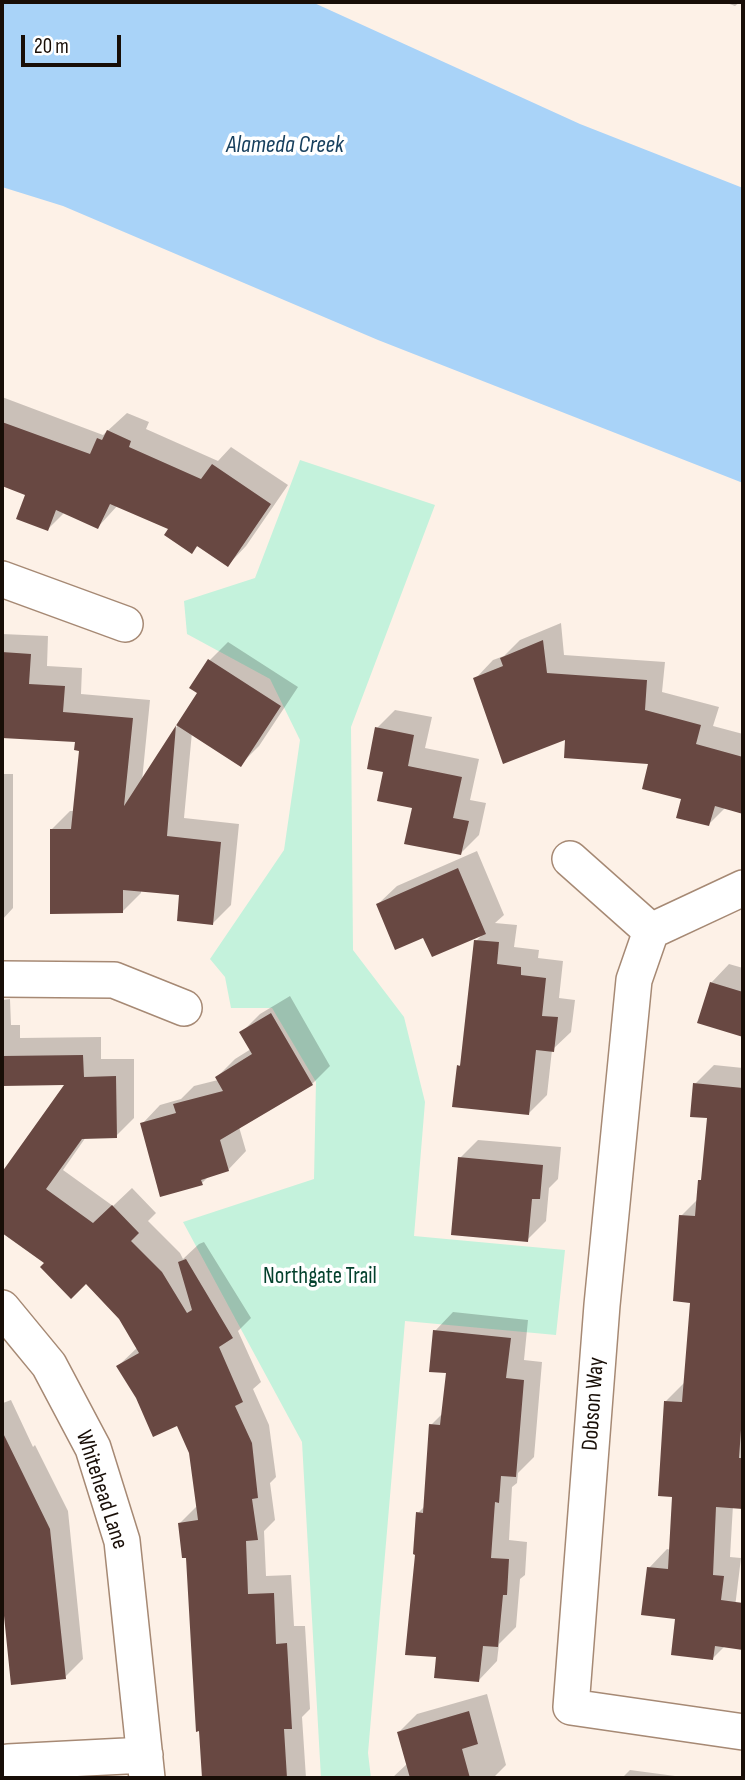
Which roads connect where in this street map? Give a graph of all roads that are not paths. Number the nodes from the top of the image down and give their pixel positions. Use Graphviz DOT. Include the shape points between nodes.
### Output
graph roads {
  1 [pos="2,579"];
  2 [pos="125,624"];
  3 [pos="570,859"];
  4 [pos="743,888"];
  5 [pos="651,931"];
  6 [pos="2,979"];
  7 [pos="184,1008"];
  8 [pos="2,1308"];
  9 [pos="743,1732"];
  10 [pos="8,1762"];
  11 [pos="146,1766"];
  1 -- 2 [label="street"];
  3 -- 5 [label="street"];
  4 -- 5 [label="street"];
  5 -- 9 [label="street, Dobson Way" via="634,980 570,1707"];
  6 -- 7 [label="street" via="114,980"];
  8 -- 11 [label="street, Whitehead Lane" via="49,1364 93,1448 122,1541"];
  10 -- 11 [label="street"];
}
